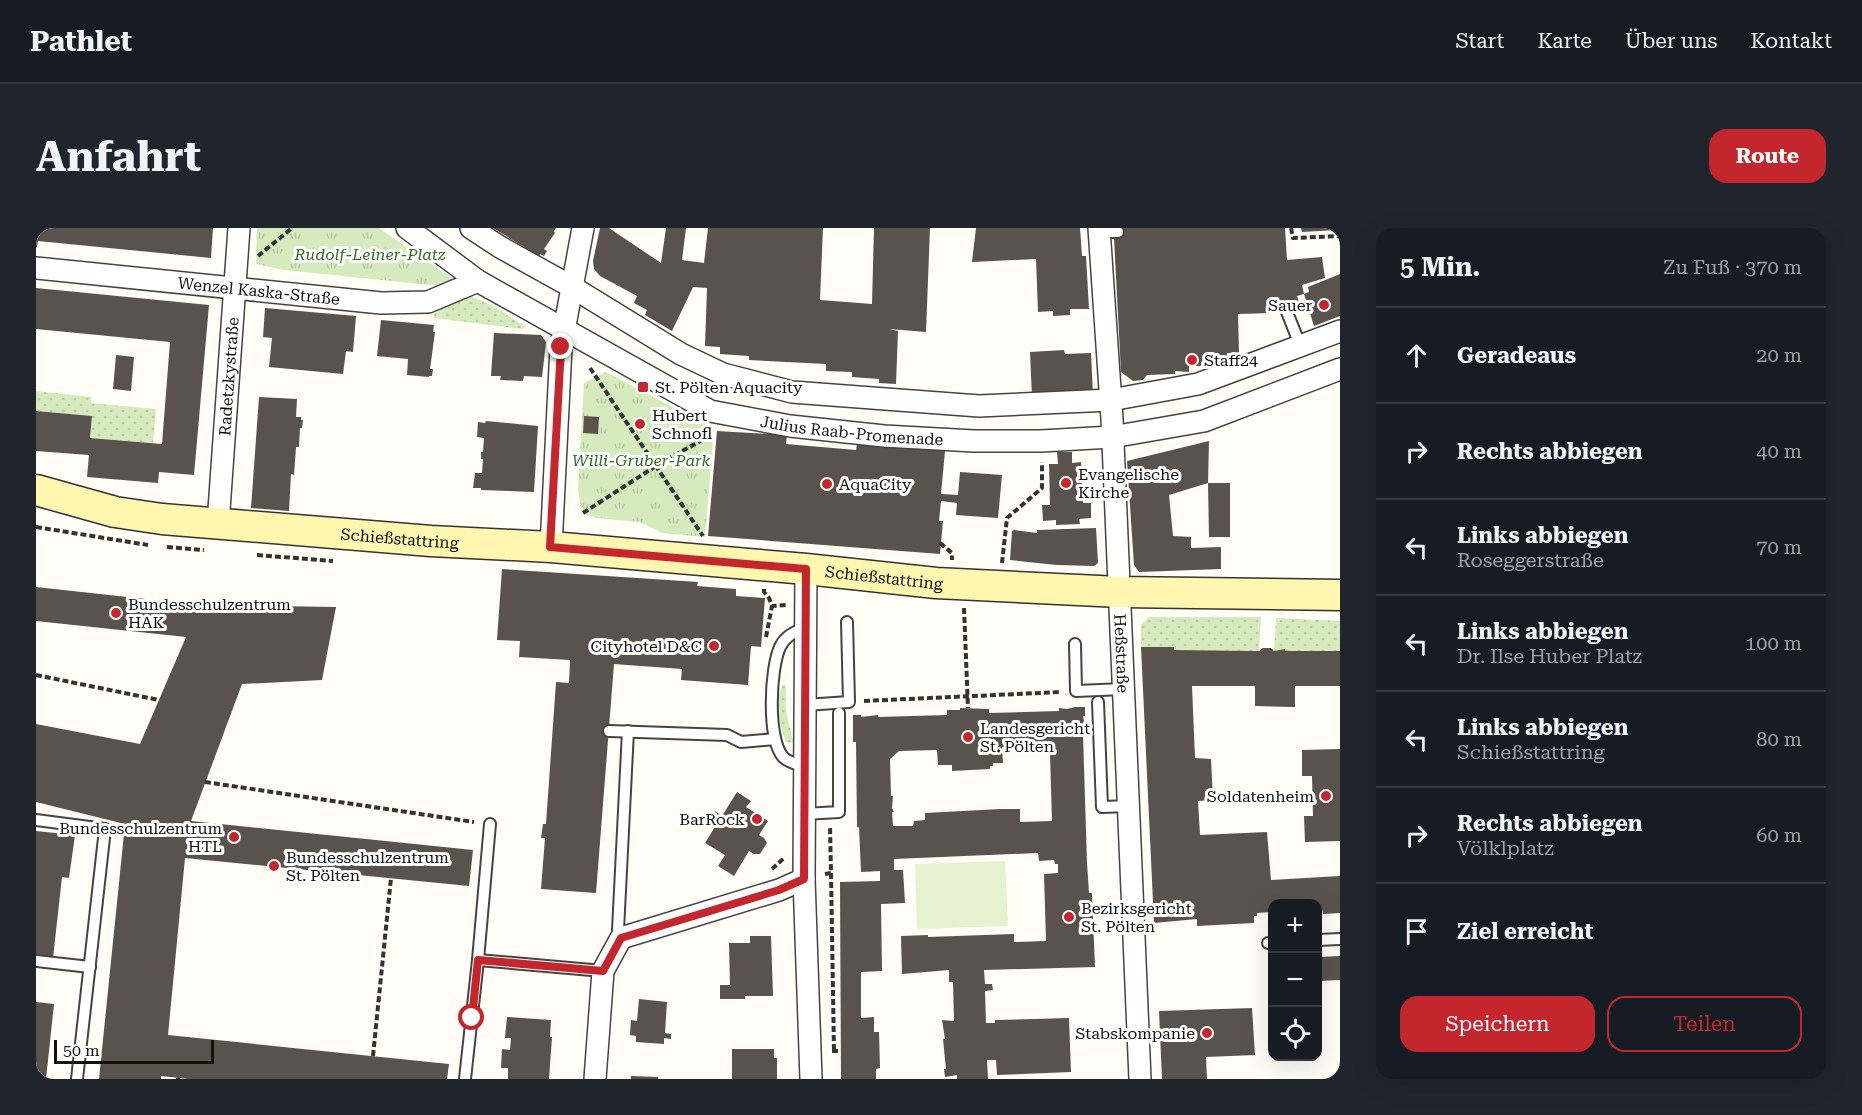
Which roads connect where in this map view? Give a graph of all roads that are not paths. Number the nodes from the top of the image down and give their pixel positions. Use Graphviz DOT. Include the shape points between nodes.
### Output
graph roads {
  1 [pos="238,228"];
  2 [pos="406,228"];
  3 [pos="471,228"];
  4 [pos="583,228"];
  5 [pos="1106,231"];
  6 [pos="36,268"];
  7 [pos="235,280"];
  8 [pos="478,281"];
  9 [pos="572,287"];
  10 [pos="1287,312"];
  11 [pos="563,328"];
  12 [pos="1340,331"];
  13 [pos="1300,345"];
  14 [pos="1340,369"];
  15 [pos="1111,400"];
  16 [pos="1112,437"];
  17 [pos="36,490"];
  18 [pos="218,524"];
  19 [pos="550,547"];
  20 [pos="806,569"];
  21 [pos="1120,592"];
  22 [pos="1340,595"];
  23 [pos="847,622"];
  24 [pos="806,627"];
  25 [pos="1075,644"];
  26 [pos="1124,689"];
  27 [pos="1098,702"];
  28 [pos="805,705"];
  29 [pos="839,713"];
  30 [pos="609,731"];
  31 [pos="628,732"];
  32 [pos="775,739"];
  33 [pos="804,766"];
  34 [pos="1129,806"];
  35 [pos="804,814"];
  36 [pos="36,820"];
  37 [pos="490,824"];
  38 [pos="804,879"];
  39 [pos="621,938"];
  40 [pos="1340,939"];
  41 [pos="1322,940"];
  42 [pos="478,960"];
  43 [pos="36,961"];
  44 [pos="90,967"];
  45 [pos="603,971"];
  46 [pos="77,1079"];
  47 [pos="465,1079"];
  48 [pos="595,1079"];
  49 [pos="812,1079"];
  50 [pos="1140,1079"];
  1 -- 7 [label="street, Radetzkystraße"];
  2 -- 8 [label="street, Julius Raab-Promenade"];
  3 -- 9 [label="street, Julius Raab-Promenade"];
  4 -- 9 [label="street"];
  5 -- 15 [label="street, Heßstraße"];
  6 -- 7 [label="street, Wenzel Kaska-Straße"];
  7 -- 8 [label="street, Wenzel Kaska-Straße" via="381,303 428,302"];
  7 -- 18 [label="street, Radetzkystraße"];
  8 -- 11 [label="street, Julius Raab-Promenade"];
  9 -- 11 [label="street"];
  9 -- 15 [label="street, Julius Raab-Promenade" via="681,354 723,374 792,392 979,406"];
  10 -- 13 [label="lane"];
  11 -- 16 [label="street, Julius Raab-Promenade" via="710,411 790,426 884,436 974,441"];
  11 -- 19 [label="street"];
  12 -- 13 [label="street, Julius Raab-Promenade"];
  13 -- 15 [label="street, Julius Raab-Promenade" via="1198,384"];
  14 -- 16 [label="street, Julius Raab-Promenade" via="1204,420"];
  15 -- 16 [label="street, Heßstraße"];
  16 -- 21 [label="street, Heßstraße"];
  17 -- 18 [label="main road, Schießstattring" via="115,512"];
  18 -- 19 [label="main road, Schießstattring"];
  19 -- 20 [label="main road, Schießstattring"];
  20 -- 21 [label="main road, Schießstattring" via="936,583"];
  20 -- 24 [label="street"];
  21 -- 22 [label="main road, Schießstattring"];
  21 -- 26 [label="street, Heßstraße"];
  23 -- 28 [label="lane" via="849,702"];
  24 -- 28 [label="street"];
  24 -- 32 [label="lane" via="789,635 780,647 772,697"];
  25 -- 26 [label="lane" via="1077,691"];
  26 -- 34 [label="street, Heßstraße"];
  27 -- 34 [label="lane" via="1102,807"];
  28 -- 33 [label="street"];
  29 -- 35 [label="lane" via="839,812"];
  30 -- 31 [label="lane"];
  31 -- 32 [label="lane" via="727,735 741,742"];
  31 -- 39 [label="lane" via="618,930"];
  32 -- 33 [label="lane" via="785,759"];
  33 -- 35 [label="street"];
  34 -- 50 [label="street, Heßstraße"];
  35 -- 38 [label="street"];
  36 -- 44 [label="lane" via="105,829"];
  37 -- 42 [label="lane"];
  38 -- 39 [label="street"];
  38 -- 49 [label="street"];
  39 -- 45 [label="street"];
  40 -- 41 [label="lane"];
  42 -- 45 [label="lane"];
  42 -- 47 [label="lane"];
  43 -- 44 [label="lane"];
  44 -- 46 [label="lane"];
  45 -- 48 [label="street"];
}
